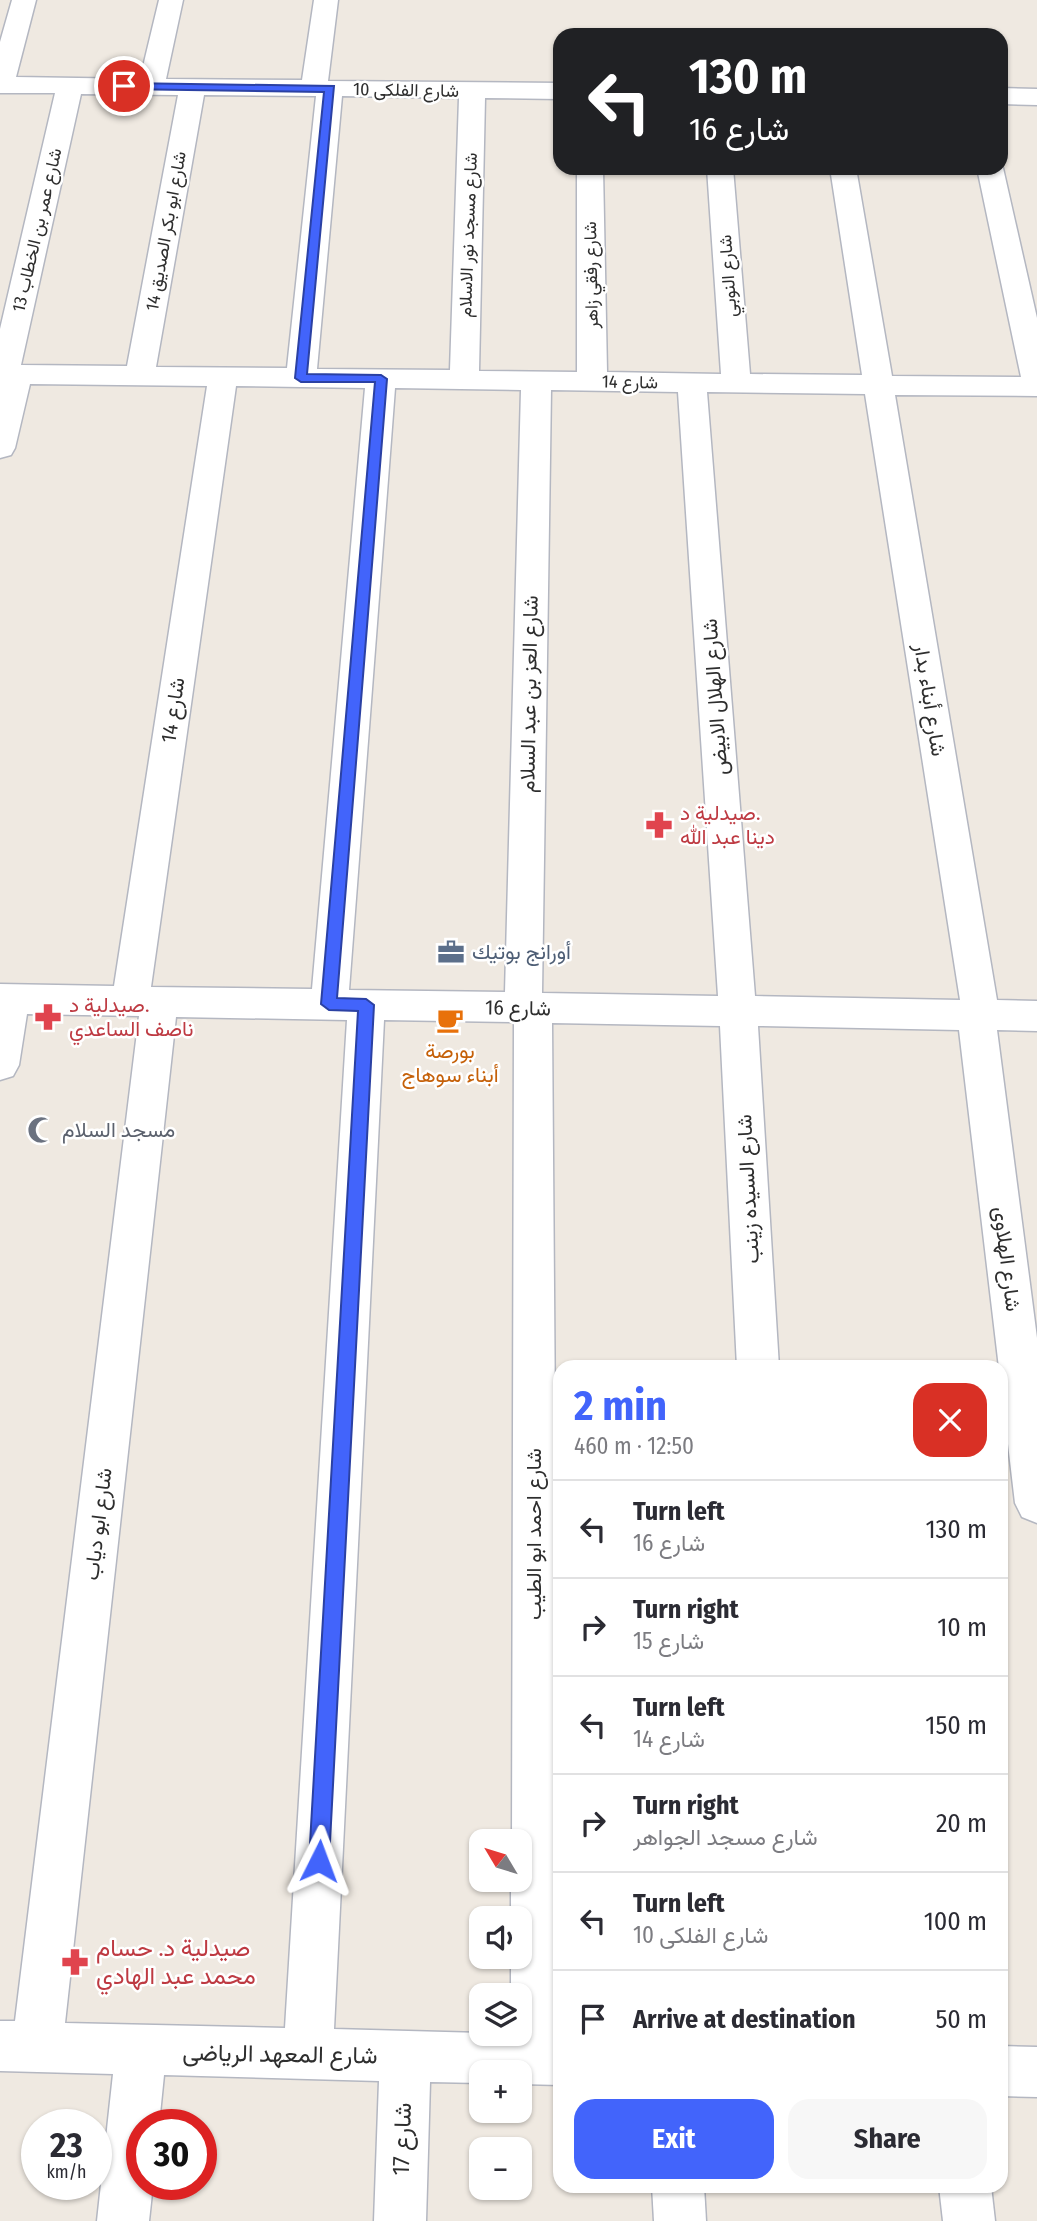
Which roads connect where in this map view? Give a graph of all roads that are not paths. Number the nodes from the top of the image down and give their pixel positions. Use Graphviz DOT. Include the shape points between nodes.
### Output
graph roads {
  1 [pos="24,0"];
  2 [pos="171,0"];
  3 [pos="326,0"];
  4 [pos="1,85"];
  5 [pos="70,86"];
  6 [pos="151,87"];
  7 [pos="191,87"];
  8 [pos="322,89"];
  9 [pos="472,90"];
  10 [pos="553,91"];
  11 [pos="1008,96"];
  12 [pos="1037,97"];
  13 [pos="590,175"];
  14 [pos="721,175"];
  15 [pos="845,175"];
  16 [pos="992,175"];
  17 [pos="7,374"];
  18 [pos="140,376"];
  19 [pos="223,376"];
  20 [pos="301,378"];
  21 [pos="381,379"];
  22 [pos="464,380"];
  23 [pos="536,380"];
  24 [pos="592,381"];
  25 [pos="692,383"];
  26 [pos="736,383"];
  27 [pos="879,385"];
  28 [pos="1037,385"];
  29 [pos="0,448"];
  30 [pos="6,999"];
  31 [pos="144,1002"];
  32 [pos="348,1005"];
  33 [pos="528,1008"];
  34 [pos="738,1011"];
  35 [pos="979,1015"];
  36 [pos="1037,1016"];
  37 [pos="0,1065"];
  38 [pos="758,1360"];
  39 [pos="1037,1503"];
  40 [pos="18,2047"];
  41 [pos="141,2050"];
  42 [pos="308,2055"];
  43 [pos="405,2057"];
  44 [pos="548,2060"];
  45 [pos="1008,2071"];
  46 [pos="1037,2072"];
  47 [pos="678,2193"];
  48 [pos="966,2193"];
  49 [pos="123,2221"];
  50 [pos="400,2221"];
  51 [pos="680,2221"];
  52 [pos="969,2221"];
  1 -- 4 [label="street"];
  2 -- 6 [label="street"];
  3 -- 8 [label="street"];
  4 -- 5 [label="street, شارع الفلكى 10"];
  5 -- 6 [label="street, شارع الفلكى 10"];
  5 -- 17 [label="street, شارع عمر بن الخطاب 13"];
  6 -- 7 [label="street, شارع الفلكى 10"];
  7 -- 8 [label="street, شارع الفلكى 10"];
  7 -- 18 [label="street, شارع ابو بكر الصديق 14"];
  8 -- 9 [label="street, شارع الفلكى 10"];
  8 -- 20 [label="street"];
  9 -- 10 [label="street, شارع الفلكى 10"];
  9 -- 22 [label="street, شارع مسجد نور الاسلام"];
  11 -- 12 [label="street"];
  13 -- 24 [label="street, شارع رفقي زاهر"];
  14 -- 26 [label="street, شارع النوبي"];
  15 -- 27 [label="street, شارع أبناء بدار"];
  16 -- 28 [label="street"];
  17 -- 18 [label="street, شارع 14"];
  17 -- 29 [label="street, شارع عمر بن الخطاب 13"];
  18 -- 19 [label="street, شارع 14"];
  19 -- 20 [label="street, شارع 14"];
  19 -- 31 [label="street, شارع 14"];
  20 -- 21 [label="street, شارع 14"];
  21 -- 22 [label="street, شارع 14"];
  21 -- 32 [label="street"];
  22 -- 23 [label="street, شارع 14"];
  23 -- 24 [label="street, شارع 14"];
  23 -- 33 [label="street, شارع العز بن عبد السلام"];
  24 -- 25 [label="street, شارع 14"];
  25 -- 26 [label="street, شارع 14"];
  25 -- 34 [label="street, شارع الهلال الابيض"];
  26 -- 27 [label="street, شارع 14"];
  27 -- 28 [label="street, شارع 14"];
  27 -- 35 [label="street, شارع أبناء بدار"];
  30 -- 31 [label="street, شارع 16"];
  30 -- 37 [label="street"];
  31 -- 32 [label="street, شارع 16"];
  31 -- 40 [label="street, شارع ابو دياب"];
  32 -- 33 [label="street, شارع 16"];
  32 -- 42 [label="street"];
  33 -- 34 [label="street, شارع 16"];
  33 -- 44 [label="street, شارع احمد ابو الطيب"];
  34 -- 35 [label="street, شارع 16"];
  34 -- 38 [label="street, شارع السيده زينب"];
  35 -- 36 [label="street, شارع 16"];
  35 -- 39 [label="street, شارع الهلاوى"];
  40 -- 41 [label="street, شارع المعهد الرياضى"];
  41 -- 42 [label="street, شارع المعهد الرياضى"];
  41 -- 49 [label="street"];
  42 -- 43 [label="street, شارع المعهد الرياضى"];
  43 -- 44 [label="street, شارع المعهد الرياضى"];
  43 -- 50 [label="street, شارع 17"];
  45 -- 46 [label="street"];
  47 -- 51 [label="street"];
  48 -- 52 [label="street"];
}
